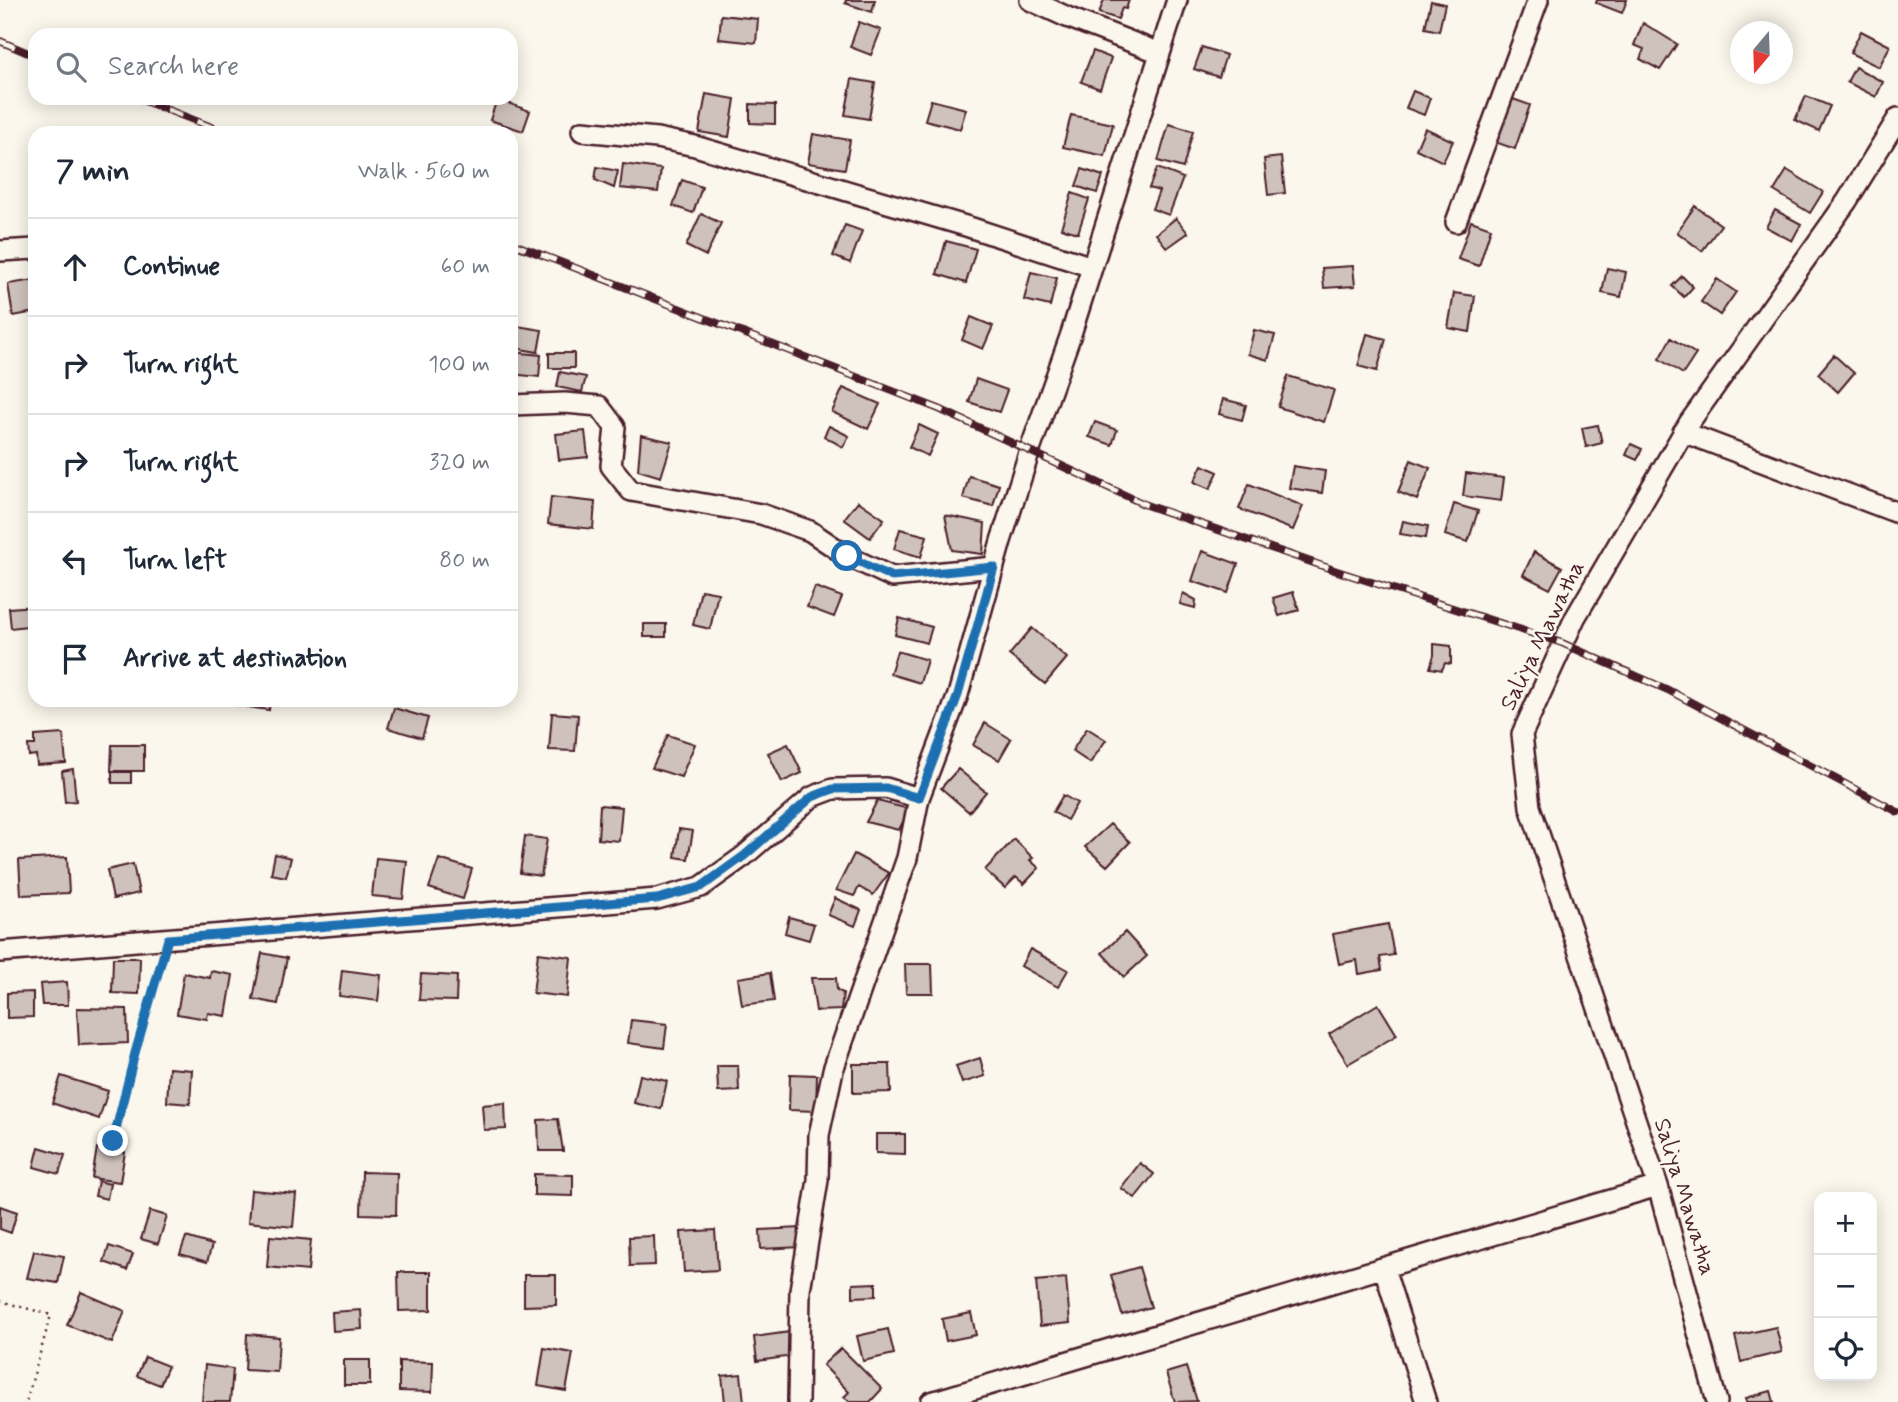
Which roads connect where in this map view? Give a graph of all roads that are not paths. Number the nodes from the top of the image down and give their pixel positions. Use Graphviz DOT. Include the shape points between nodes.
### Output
graph roads {
  1 [pos="1030,0"];
  2 [pos="1177,0"];
  3 [pos="1538,0"];
  4 [pos="1160,53"];
  5 [pos="1898,118"];
  6 [pos="582,131"];
  7 [pos="1456,222"];
  8 [pos="28,249"];
  9 [pos="0,251"];
  10 [pos="1092,267"];
  11 [pos="518,405"];
  12 [pos="1683,432"];
  13 [pos="1898,513"];
  14 [pos="994,567"];
  15 [pos="919,798"];
  16 [pos="0,952"];
  17 [pos="1658,1186"];
  18 [pos="1384,1268"];
  19 [pos="798,1402"];
  20 [pos="931,1402"];
  21 [pos="1426,1402"];
  22 [pos="1717,1402"];
  1 -- 4 [label="street"];
  2 -- 4 [label="street"];
  3 -- 7 [label="street"];
  4 -- 10 [label="street"];
  5 -- 12 [label="street, Saliya Mawatha" via="1847,201"];
  6 -- 10 [label="street" via="695,146"];
  8 -- 9 [label="street"];
  10 -- 14 [label="street"];
  11 -- 14 [label="street" via="599,407 615,427 611,466 631,491 761,514 810,531 847,556 892,577"];
  12 -- 13 [label="street"];
  12 -- 17 [label="street, Saliya Mawatha" via="1574,618 1522,734 1530,807"];
  14 -- 15 [label="street" via="958,695"];
  15 -- 16 [label="street" via="886,788 822,793 701,887 657,899"];
  15 -- 19 [label="street" via="907,858 833,1070 819,1135 818,1180 800,1290"];
  17 -- 18 [label="street"];
  17 -- 22 [label="street, Saliya Mawatha"];
  18 -- 20 [label="street"];
  18 -- 21 [label="street"];
}
